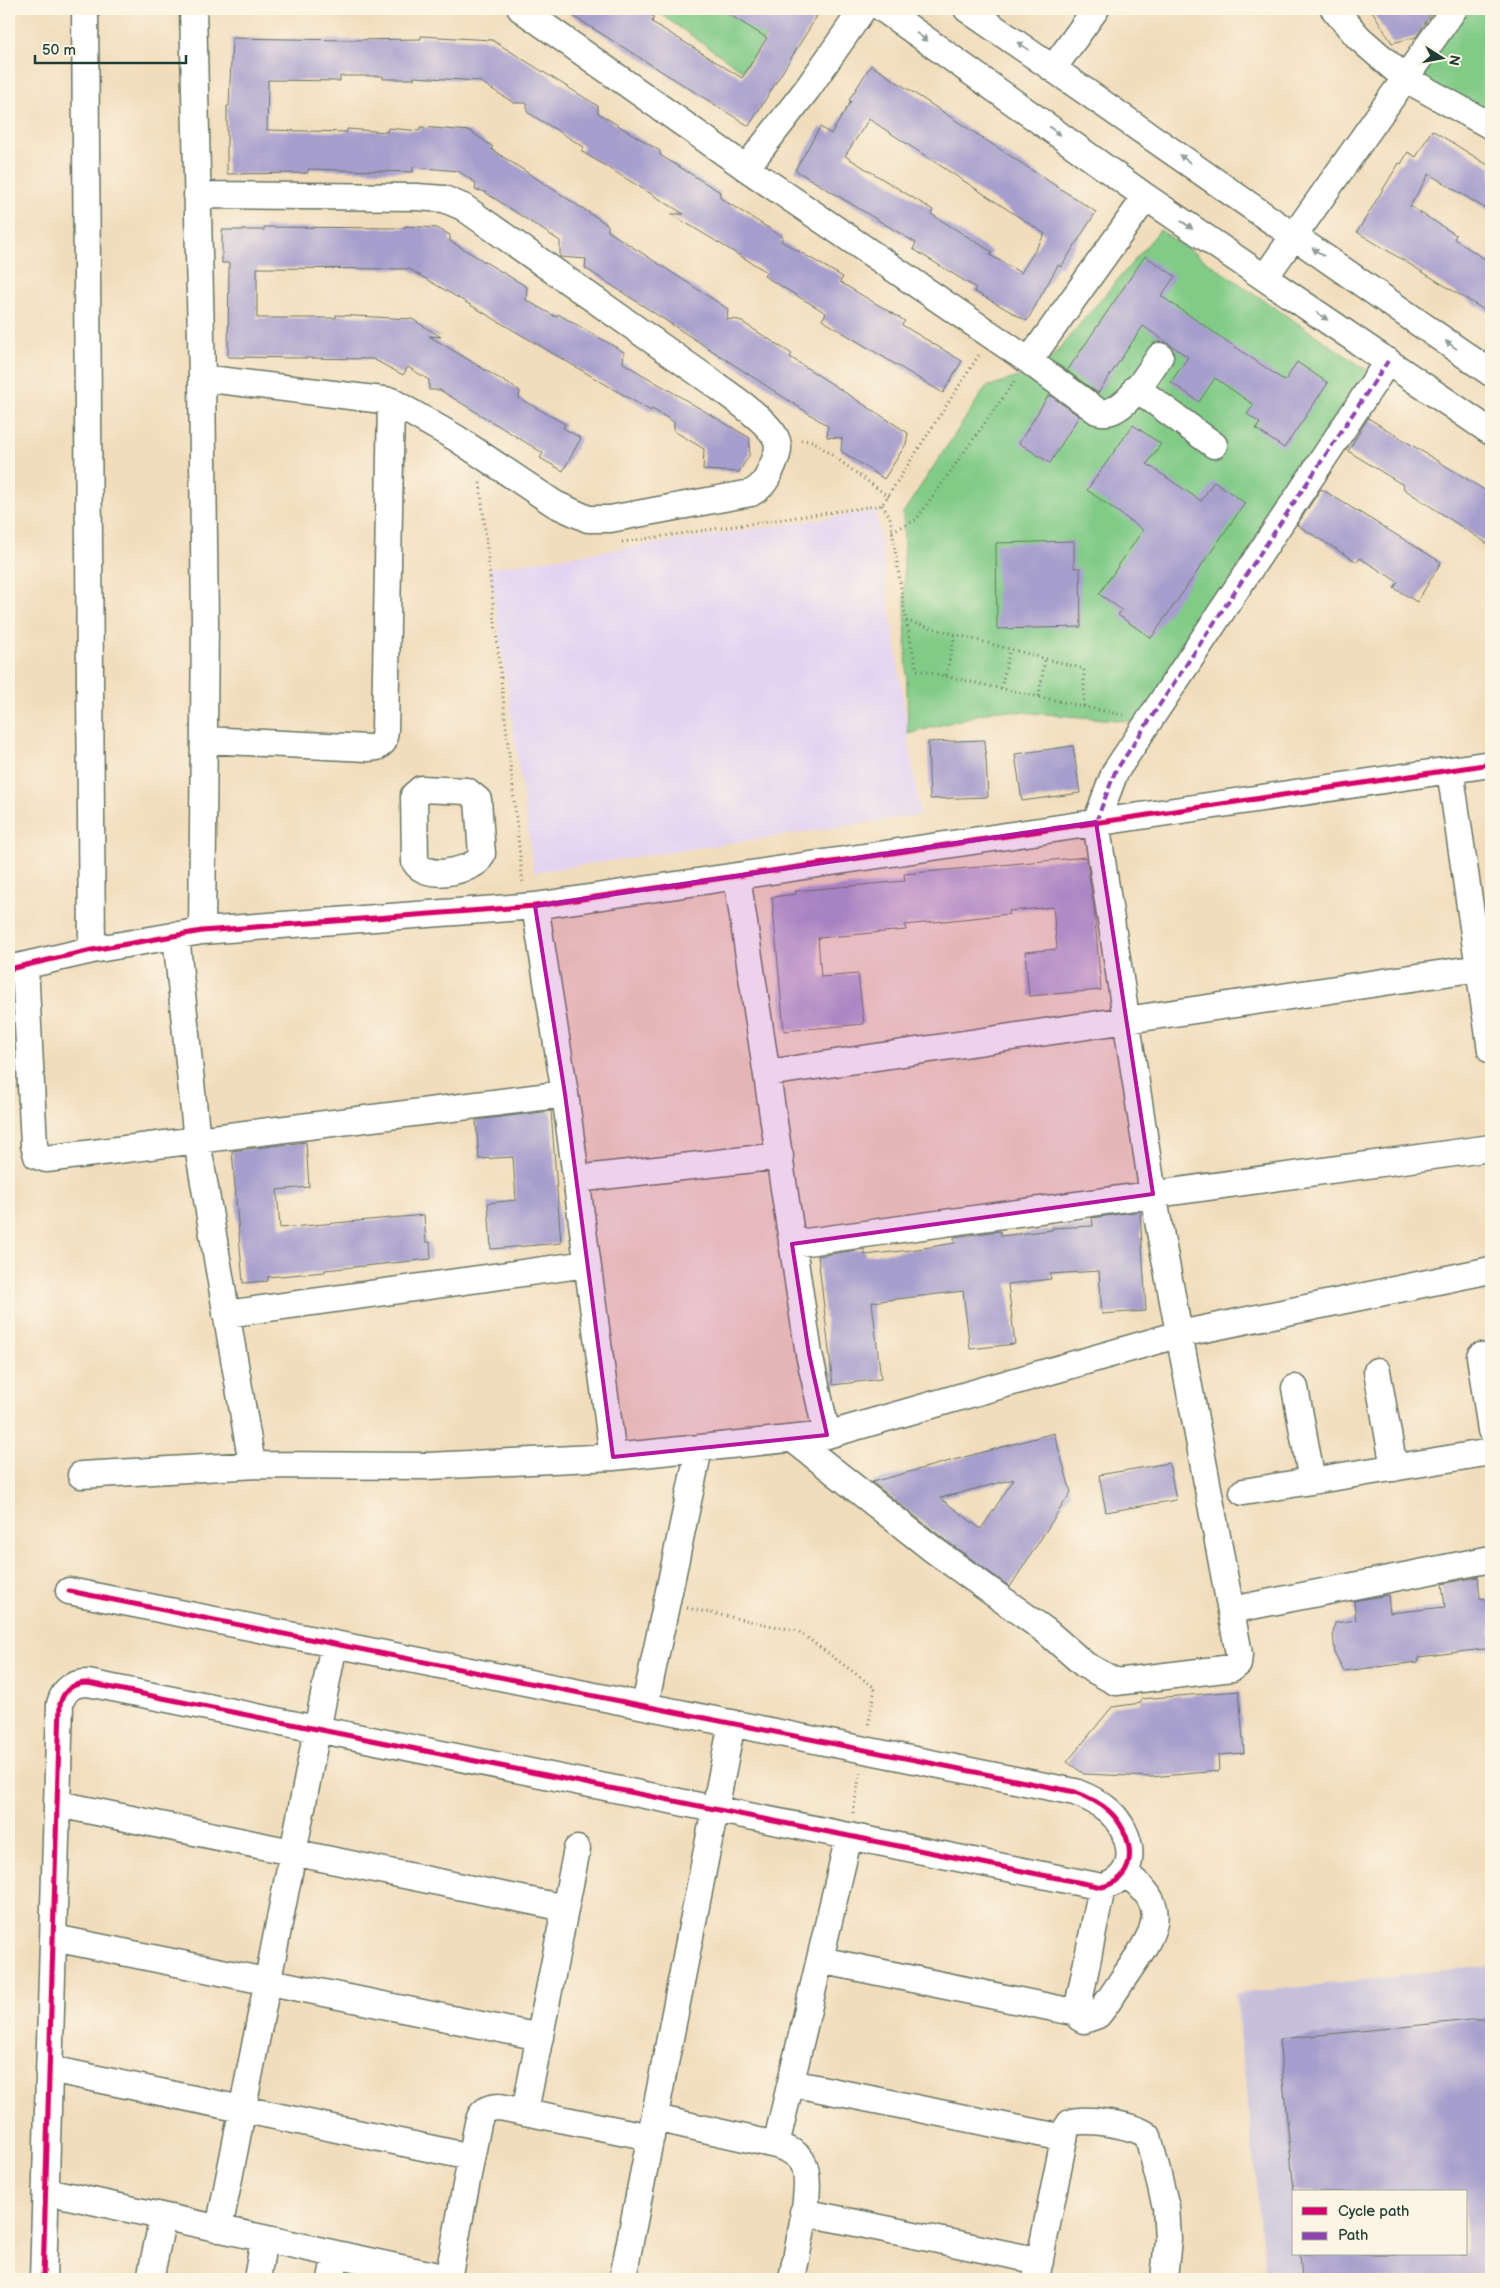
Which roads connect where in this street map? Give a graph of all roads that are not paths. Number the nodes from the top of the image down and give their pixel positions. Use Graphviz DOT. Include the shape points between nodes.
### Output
graph roads {
  1 [pos="85,9"];
  2 [pos="193,9"];
  3 [pos="521,9"];
  4 [pos="863,9"];
  5 [pos="883,9"];
  6 [pos="968,9"];
  7 [pos="1096,9"];
  8 [pos="1334,9"];
  9 [pos="1454,9"];
  10 [pos="1054,67"];
  11 [pos="1406,79"];
  12 [pos="1491,126"];
  13 [pos="746,168"];
  14 [pos="197,195"];
  15 [pos="1146,197"];
  16 [pos="1295,236"];
  17 [pos="1266,277"];
  18 [pos="1160,356"];
  19 [pos="1029,361"];
  20 [pos="1388,361"];
  21 [pos="1491,373"];
  22 [pos="202,378"];
  23 [pos="1136,388"];
  24 [pos="391,401"];
  25 [pos="1491,432"];
  26 [pos="1214,445"];
  27 [pos="204,740"];
  28 [pos="1491,764"];
  29 [pos="1450,770"];
  30 [pos="1096,822"];
  31 [pos="448,872"];
  32 [pos="737,877"];
  33 [pos="530,907"];
  34 [pos="448,913"];
  35 [pos="202,931"];
  36 [pos="176,935"];
  37 [pos="92,950"];
  38 [pos="17,967"];
  39 [pos="1479,968"];
  40 [pos="1128,1020"];
  41 [pos="1491,1050"];
  42 [pos="768,1073"];
  43 [pos="565,1094"];
  44 [pos="197,1141"];
  45 [pos="1491,1148"];
  46 [pos="780,1156"];
  47 [pos="576,1179"];
  48 [pos="1153,1194"];
  49 [pos="792,1244"];
  50 [pos="587,1264"];
  51 [pos="1491,1270"];
  52 [pos="226,1314"];
  53 [pos="1180,1334"];
  54 [pos="1480,1356"];
  55 [pos="1377,1371"];
  56 [pos="1295,1388"];
  57 [pos="1491,1430"];
  58 [pos="827,1435"];
  59 [pos="793,1439"];
  60 [pos="699,1449"];
  61 [pos="1491,1452"];
  62 [pos="613,1457"];
  63 [pos="257,1465"];
  64 [pos="1394,1468"];
  65 [pos="81,1475"];
  66 [pos="1312,1481"];
  67 [pos="1243,1492"];
  68 [pos="1491,1559"];
  69 [pos="69,1591"];
  70 [pos="1231,1610"];
  71 [pos="334,1644"];
  72 [pos="645,1705"];
  73 [pos="732,1723"];
  74 [pos="317,1729"];
  75 [pos="58,1804"];
  76 [pos="714,1809"];
  77 [pos="849,1836"];
  78 [pos="577,1850"];
  79 [pos="293,1852"];
  80 [pos="1126,1874"];
  81 [pos="1102,1887"];
  82 [pos="566,1908"];
  83 [pos="54,1938"];
  84 [pos="820,1960"];
  85 [pos="267,1982"];
  86 [pos="1078,2012"];
  87 [pos="540,2037"];
  88 [pos="50,2069"];
  89 [pos="791,2083"];
  90 [pos="242,2108"];
  91 [pos="525,2111"];
  92 [pos="653,2127"];
  93 [pos="1064,2138"];
  94 [pos="776,2145"];
  95 [pos="471,2157"];
  96 [pos="46,2191"];
  97 [pos="804,2212"];
  98 [pos="163,2217"];
  99 [pos="219,2229"];
  100 [pos="264,2239"];
  101 [pos="334,2267"];
  102 [pos="1038,2270"];
  103 [pos="43,2279"];
  104 [pos="150,2279"];
  105 [pos="257,2279"];
  106 [pos="449,2279"];
  107 [pos="621,2279"];
  108 [pos="792,2279"];
  109 [pos="1164,2279"];
  1 -- 37 [label="street"];
  2 -- 14 [label="street"];
  3 -- 13 [label="street"];
  4 -- 13 [label="street" via="808,88"];
  5 -- 15 [label="street, one-way"];
  10 -- 6 [label="street, one-way"];
  7 -- 10 [label="street"];
  8 -- 11 [label="street" via="1360,38"];
  9 -- 11 [label="street"];
  16 -- 10 [label="street, one-way"];
  11 -- 12 [label="street"];
  11 -- 16 [label="street"];
  13 -- 19 [label="street"];
  14 -- 22 [label="street"];
  14 -- 24 [label="street" via="417,197 444,199 463,207 753,414 777,439 778,454 766,481 757,490 598,520 579,516 555,504 424,418"];
  15 -- 17 [label="street, one-way"];
  15 -- 19 [label="street"];
  16 -- 17 [label="street"];
  21 -- 16 [label="street, one-way"];
  17 -- 20 [label="street, one-way"];
  18 -- 23 [label="street"];
  19 -- 23 [label="street" via="1102,413 1119,409"];
  20 -- 25 [label="street"];
  20 -- 30 [label="street" via="1115,772"];
  22 -- 24 [label="street"];
  22 -- 27 [label="street"];
  23 -- 26 [label="street"];
  24 -- 27 [label="street" via="383,742 378,747 368,748"];
  27 -- 35 [label="street"];
  28 -- 29 [label="street"];
  29 -- 30 [label="street"];
  29 -- 39 [label="street"];
  30 -- 32 [label="street"];
  30 -- 40 [label="street"];
  31 -- 34 [label="street"];
  32 -- 33 [label="street"];
  32 -- 42 [label="street"];
  33 -- 34 [label="street"];
  33 -- 43 [label="street"];
  34 -- 35 [label="street"];
  35 -- 36 [label="street"];
  36 -- 37 [label="street"];
  36 -- 44 [label="street"];
  37 -- 38 [label="street"];
  38 -- 44 [label="street" via="37,1156 46,1159"];
  39 -- 40 [label="street"];
  39 -- 41 [label="street"];
  40 -- 42 [label="street"];
  40 -- 48 [label="street"];
  42 -- 46 [label="street"];
  43 -- 44 [label="street"];
  43 -- 47 [label="street"];
  44 -- 52 [label="street"];
  45 -- 48 [label="street"];
  46 -- 47 [label="street"];
  46 -- 49 [label="street"];
  47 -- 50 [label="street"];
  48 -- 49 [label="street"];
  48 -- 53 [label="street"];
  49 -- 58 [label="street" via="809,1354"];
  50 -- 52 [label="street"];
  50 -- 62 [label="street"];
  51 -- 53 [label="street"];
  52 -- 63 [label="street" via="251,1458"];
  53 -- 58 [label="street"];
  53 -- 70 [label="street"];
  54 -- 57 [label="street"];
  55 -- 64 [label="street"];
  56 -- 66 [label="street"];
  58 -- 59 [label="street"];
  59 -- 60 [label="street"];
  59 -- 70 [label="street" via="936,1551 1046,1630 1085,1665 1116,1682 1232,1668 1238,1664 1239,1654"];
  60 -- 62 [label="street"];
  60 -- 72 [label="street"];
  61 -- 64 [label="street"];
  62 -- 63 [label="street" via="428,1466"];
  63 -- 65 [label="street"];
  64 -- 66 [label="street"];
  66 -- 67 [label="street"];
  68 -- 70 [label="street"];
  69 -- 71 [label="street"];
  71 -- 72 [label="street"];
  71 -- 74 [label="street"];
  72 -- 73 [label="street"];
  73 -- 76 [label="street"];
  73 -- 80 [label="street" via="1088,1797 1110,1812 1122,1830 1129,1849"];
  74 -- 75 [label="street" via="80,1683 67,1690 60,1704"];
  74 -- 76 [label="street"];
  74 -- 79 [label="street"];
  75 -- 79 [label="street"];
  75 -- 83 [label="street"];
  76 -- 77 [label="street"];
  76 -- 92 [label="street"];
  77 -- 81 [label="street"];
  77 -- 84 [label="street"];
  78 -- 82 [label="street"];
  79 -- 82 [label="street"];
  79 -- 85 [label="street"];
  80 -- 81 [label="street" via="1116,1883"];
  80 -- 86 [label="street" via="1150,1896 1155,1910 1150,1940 1098,2015 1084,2020"];
  81 -- 86 [label="street"];
  82 -- 87 [label="street"];
  83 -- 85 [label="street"];
  83 -- 88 [label="street"];
  84 -- 86 [label="street"];
  84 -- 89 [label="street"];
  85 -- 87 [label="street"];
  85 -- 90 [label="street"];
  87 -- 91 [label="street"];
  88 -- 90 [label="street"];
  88 -- 96 [label="street"];
  89 -- 93 [label="street"];
  89 -- 94 [label="street"];
  90 -- 95 [label="street"];
  90 -- 99 [label="street"];
  91 -- 92 [label="street"];
  91 -- 95 [label="street" via="500,2107 485,2110 480,2115"];
  92 -- 94 [label="street"];
  92 -- 107 [label="street"];
  93 -- 102 [label="street"];
  93 -- 109 [label="street" via="1070,2123 1084,2119 1138,2130 1148,2136 1166,2206 1168,2239"];
  94 -- 97 [label="street" via="795,2153 806,2170"];
  95 -- 106 [label="street"];
  96 -- 98 [label="street"];
  96 -- 103 [label="street"];
  97 -- 102 [label="street"];
  97 -- 108 [label="street"];
  98 -- 99 [label="street"];
  98 -- 104 [label="street"];
  99 -- 100 [label="street"];
  100 -- 101 [label="street"];
  100 -- 105 [label="street"];
  101 -- 106 [label="street"];
}
